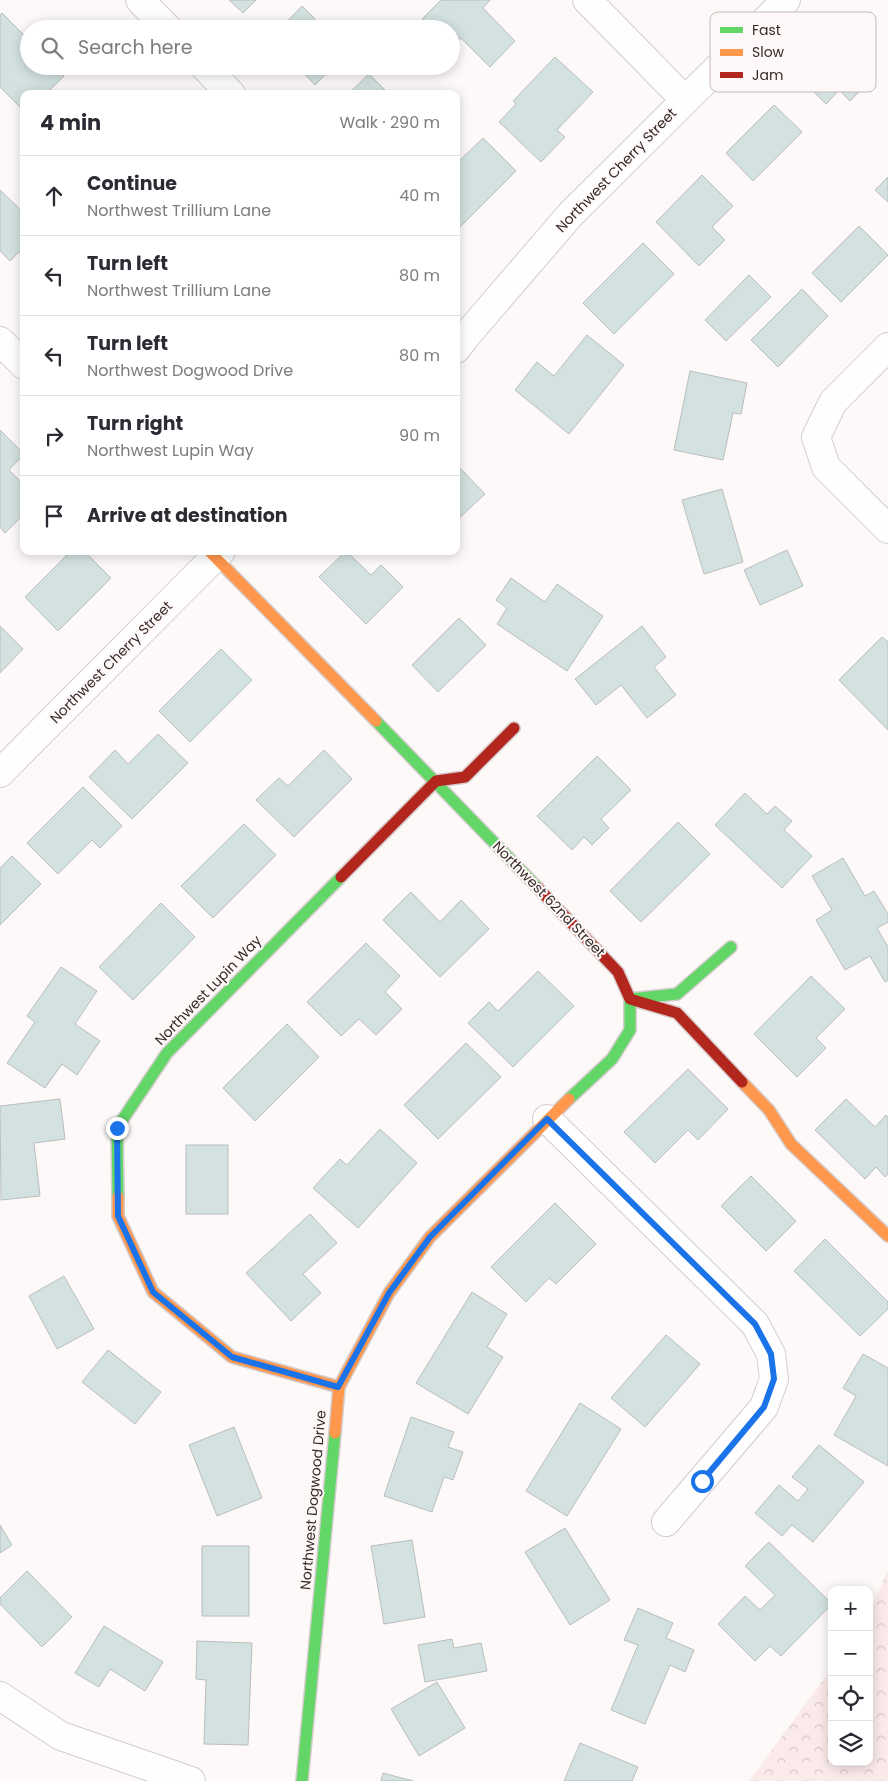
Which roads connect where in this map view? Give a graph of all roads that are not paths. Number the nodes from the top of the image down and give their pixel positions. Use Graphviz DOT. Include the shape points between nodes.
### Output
graph roads {
  1 [pos="140,0"];
  2 [pos="587,0"];
  3 [pos="786,0"];
  4 [pos="774,12"];
  5 [pos="159,20"];
  6 [pos="213,75"];
  7 [pos="710,75"];
  8 [pos="227,90"];
  9 [pos="685,100"];
  10 [pos="460,336"];
  11 [pos="0,341"];
  12 [pos="888,347"];
  13 [pos="20,360"];
  14 [pos="888,529"];
  15 [pos="213,555"];
  16 [pos="217,555"];
  17 [pos="514,728"];
  18 [pos="0,773"];
  19 [pos="436,781"];
  20 [pos="731,947"];
  21 [pos="630,999"];
  22 [pos="547,1119"];
  23 [pos="888,1236"];
  24 [pos="338,1387"];
  25 [pos="666,1522"];
  26 [pos="0,1696"];
  27 [pos="191,1781"];
  28 [pos="302,1781"];
  1 -- 5 [label="street"];
  2 -- 9 [label="street"];
  3 -- 4 [label="street, Northwest Cherry Street"];
  6 -- 8 [label="street"];
  7 -- 9 [label="street, Northwest Cherry Street"];
  9 -- 10 [label="street, Northwest Cherry Street" via="570,215"];
  11 -- 13 [label="street"];
  12 -- 14 [label="street" via="833,402 816,437 826,467"];
  15 -- 18 [label="street, Northwest Cherry Street"];
  16 -- 19 [label="street, Northwest 62nd Street"];
  17 -- 19 [label="street" via="465,777"];
  19 -- 21 [label="street, Northwest 62nd Street" via="618,972"];
  19 -- 24 [label="street, Northwest Lupin Way" via="166,1053 117,1128 118,1216 153,1292 232,1357"];
  20 -- 21 [label="street" via="678,994"];
  21 -- 22 [label="street, Northwest Dogwood Drive" via="630,1030 612,1059"];
  21 -- 23 [label="street" via="677,1013 769,1110 791,1144"];
  22 -- 24 [label="street, Northwest Dogwood Drive" via="430,1237 389,1293"];
  22 -- 25 [label="street" via="755,1324 771,1354 774,1379 764,1407"];
  24 -- 28 [label="street, Northwest Dogwood Drive"];
  26 -- 27 [label="street" via="61,1736"];
}
